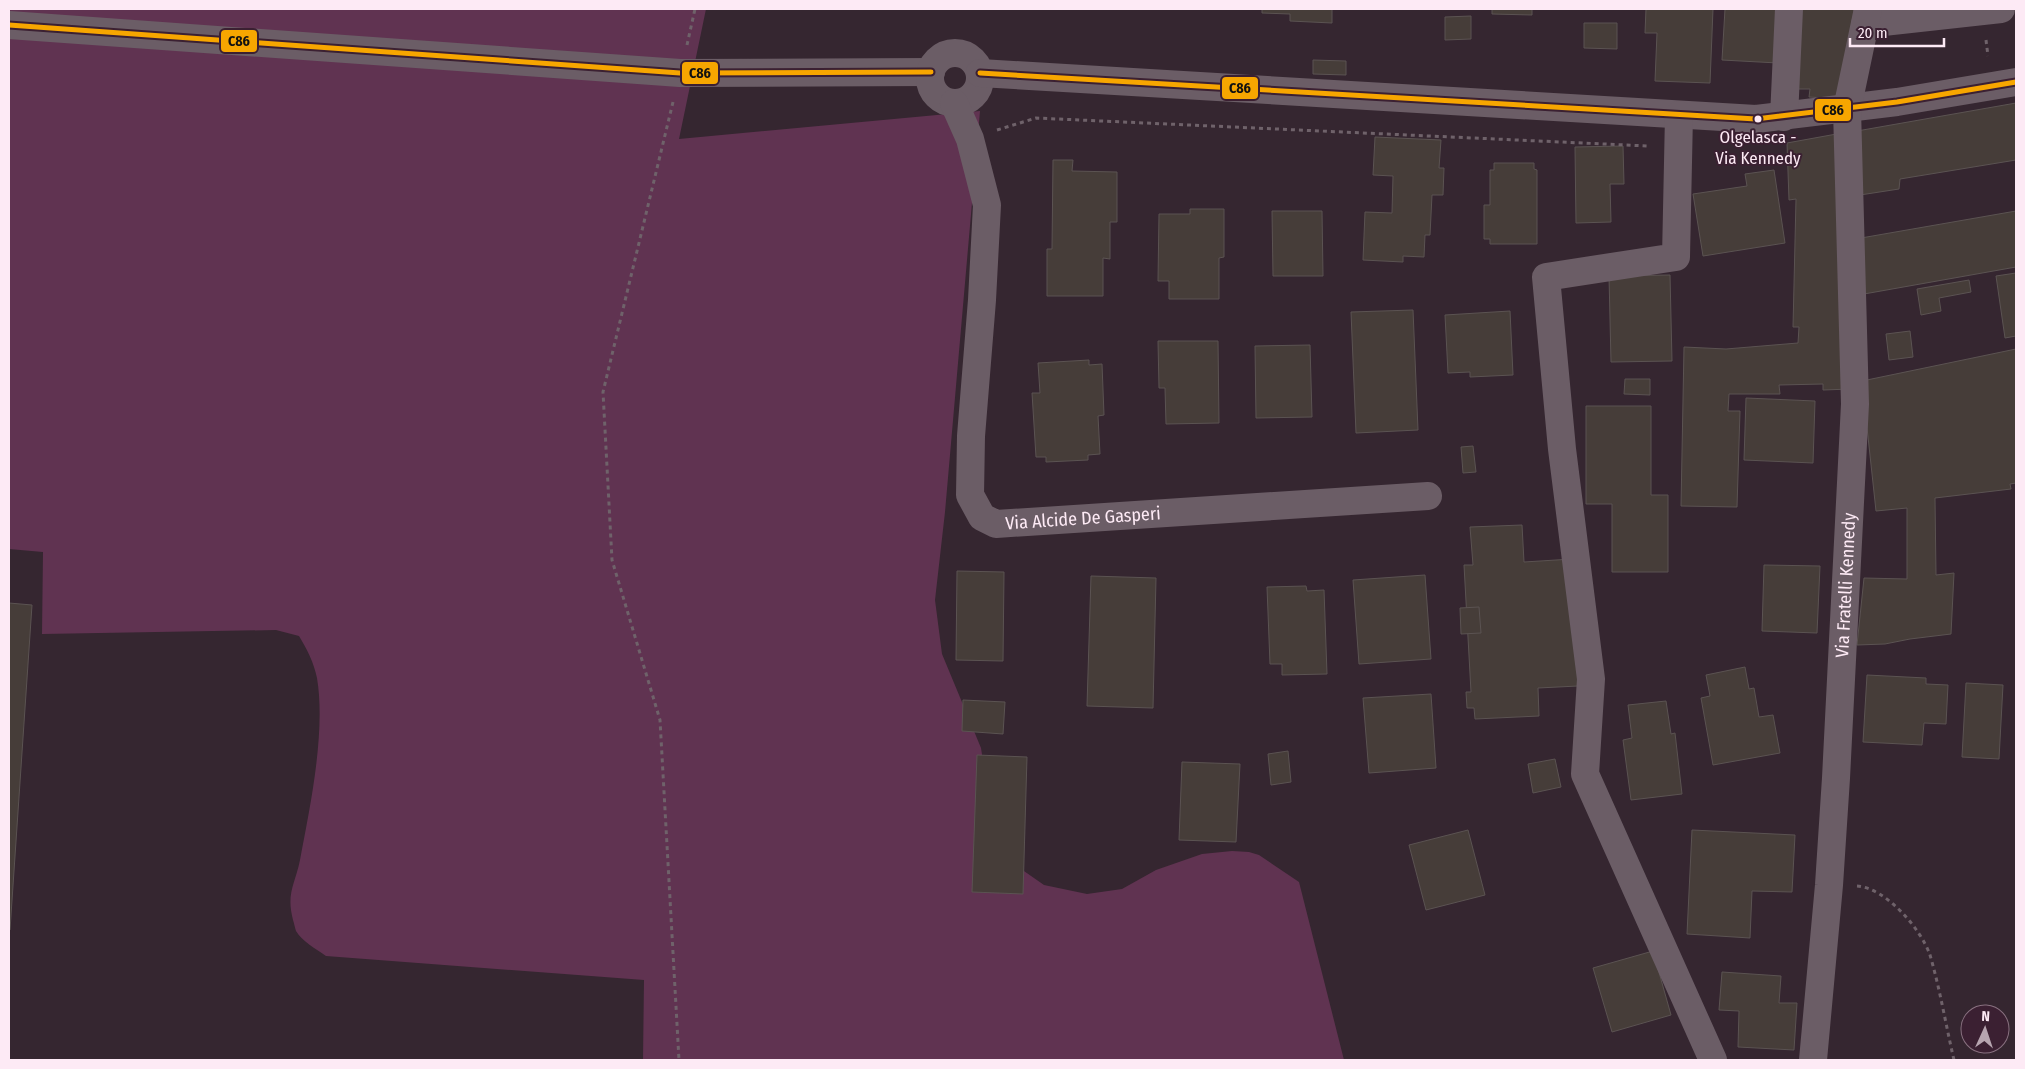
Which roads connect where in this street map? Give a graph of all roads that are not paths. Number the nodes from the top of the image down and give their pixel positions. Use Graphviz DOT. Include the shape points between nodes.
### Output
graph roads {
  1 [pos="1789,9"];
  2 [pos="2001,9"];
  3 [pos="1866,16"];
  4 [pos="9,25"];
  5 [pos="931,72"];
  6 [pos="980,73"];
  7 [pos="2016,82"];
  8 [pos="954,103"];
  9 [pos="1847,109"];
  10 [pos="1679,115"];
  11 [pos="1784,117"];
  12 [pos="1428,496"];
  13 [pos="1713,1060"];
  14 [pos="1813,1060"];
  1 -- 11 [label="street"];
  2 -- 3 [label="street"];
  3 -- 9 [label="street, Via Fratelli Kennedy"];
  4 -- 5 [label="street" via="680,73"];
  5 -- 6 [label="street" via="943,56 960,53 975,62"];
  5 -- 8 [label="street" via="930,81 938,96"];
  6 -- 8 [label="street" via="979,86 972,97"];
  6 -- 10 [label="street"];
  7 -- 9 [label="street"];
  8 -- 12 [label="street, Via Alcide De Gasperi" via="970,139 986,205 970,495 982,517 996,524"];
  9 -- 11 [label="street"];
  9 -- 14 [label="street, Via Fratelli Kennedy" via="1855,404 1829,884"];
  10 -- 11 [label="street" via="1756,119"];
  10 -- 13 [label="street" via="1676,257 1546,277 1562,449 1592,679 1585,774"];
}
